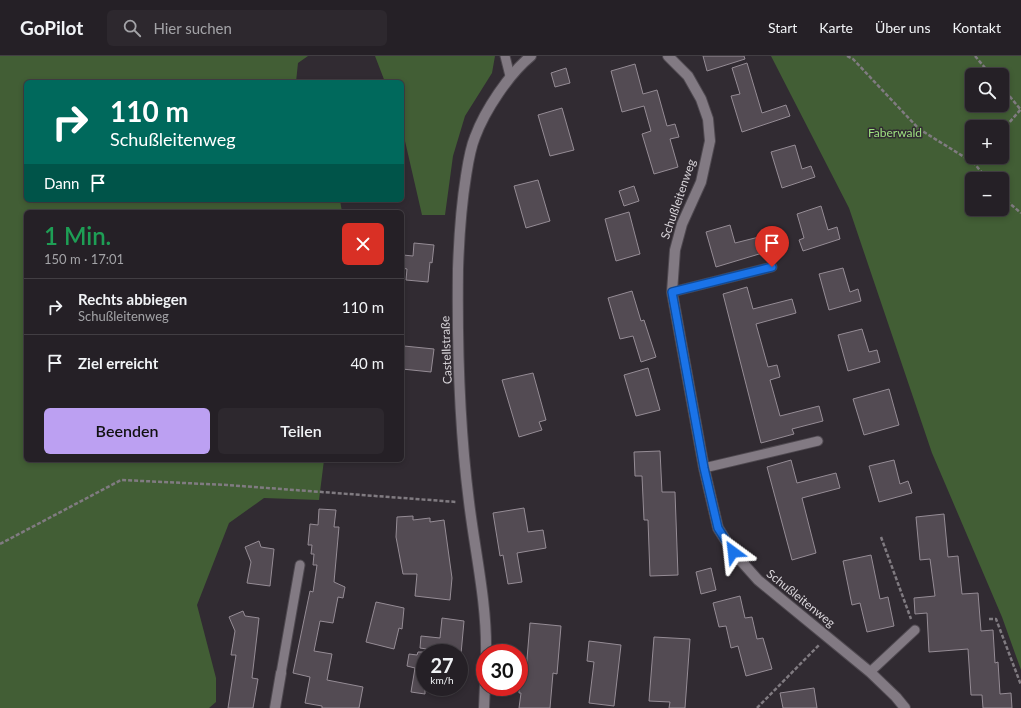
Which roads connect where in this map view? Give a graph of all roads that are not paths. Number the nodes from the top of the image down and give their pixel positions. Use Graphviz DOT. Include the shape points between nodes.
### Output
graph roads {
  1 [pos="505,56"];
  2 [pos="532,56"];
  3 [pos="668,56"];
  4 [pos="510,76"];
  5 [pos="772,267"];
  6 [pos="672,292"];
  7 [pos="818,441"];
  8 [pos="704,468"];
  9 [pos="300,565"];
  10 [pos="915,630"];
  11 [pos="486,644"];
  12 [pos="870,672"];
  13 [pos="281,673"];
  14 [pos="485,696"];
  15 [pos="276,708"];
  16 [pos="484,708"];
  17 [pos="904,708"];
  1 -- 4 [label="lane"];
  2 -- 4 [label="street"];
  3 -- 6 [label="street, Schußleitenweg" via="688,76 702,99 708,119 710,141 701,182 682,224 675,250"];
  4 -- 11 [label="street, Castellstraße" via="475,137 465,183 460,229 458,329 461,436"];
  5 -- 6 [label="lane"];
  6 -- 8 [label="street, Schußleitenweg"];
  7 -- 8 [label="lane"];
  8 -- 12 [label="street, Schußleitenweg" via="718,528 733,552 758,580"];
  9 -- 13 [label="lane"];
  10 -- 12 [label="lane"];
  12 -- 17 [label="street, Schußleitenweg"];
  13 -- 15 [label="street"];
  14 -- 16 [label="street"];
}
